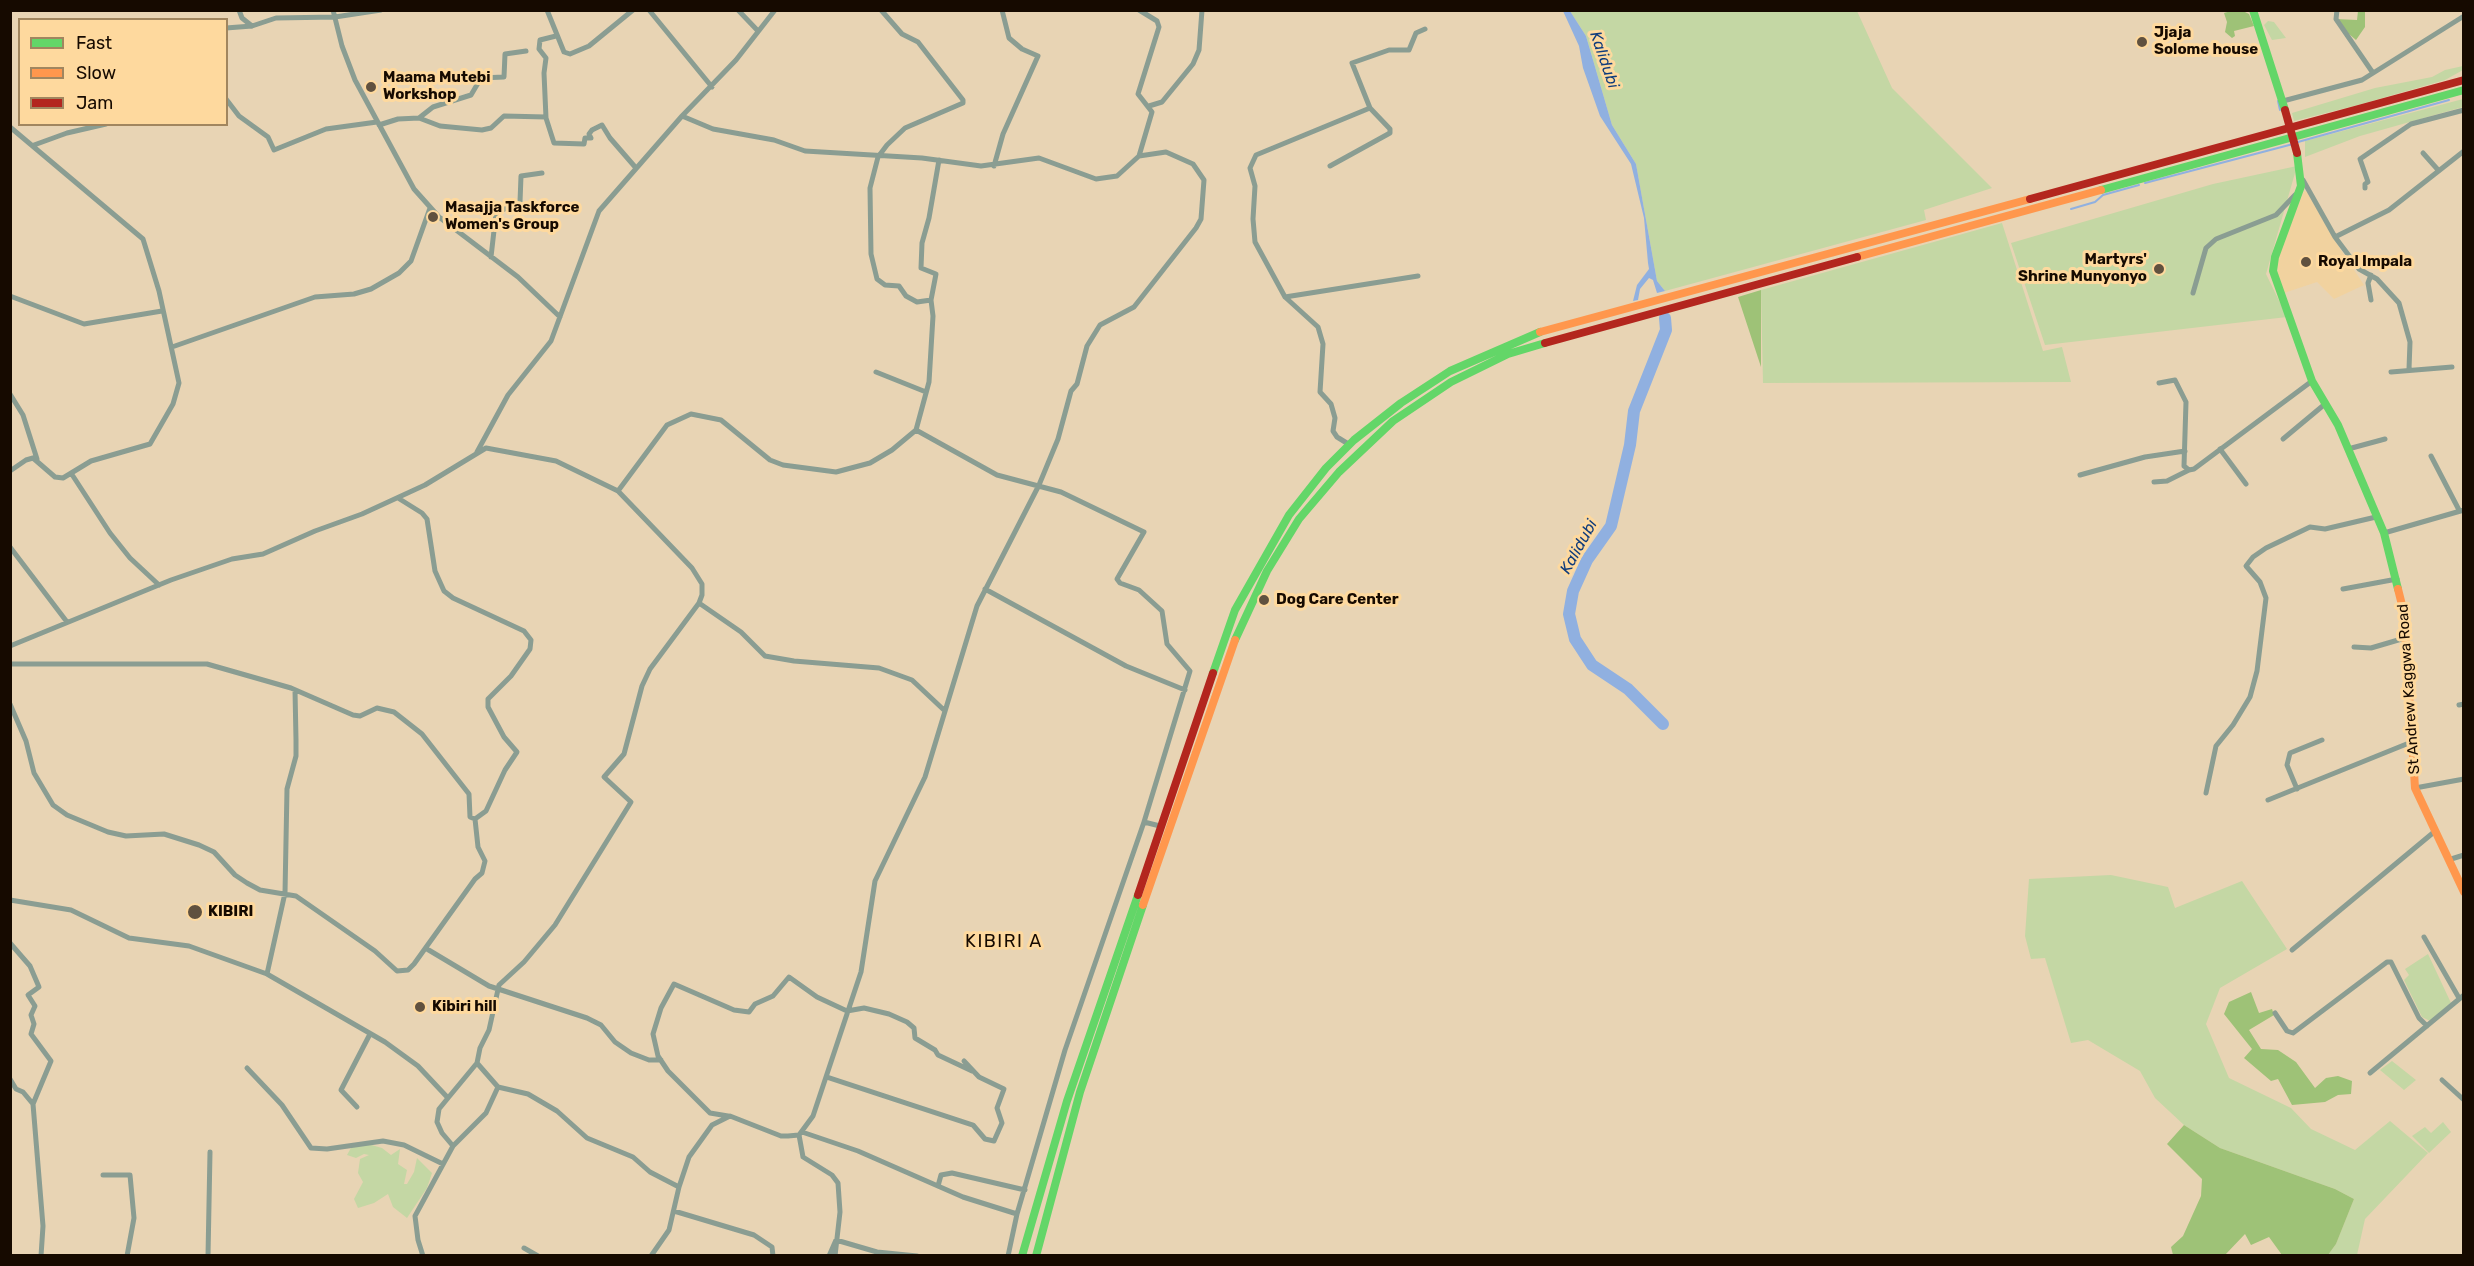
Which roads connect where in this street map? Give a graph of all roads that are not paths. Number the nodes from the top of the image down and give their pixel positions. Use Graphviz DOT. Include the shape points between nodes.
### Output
graph roads {
  1 [pos="239,10"];
  2 [pos="381,10"];
  3 [pos="547,10"];
  4 [pos="633,10"];
  5 [pos="649,10"];
  6 [pos="738,10"];
  7 [pos="775,10"];
  8 [pos="881,10"];
  9 [pos="1002,10"];
  10 [pos="1139,10"];
  11 [pos="1202,10"];
  12 [pos="2253,10"];
  13 [pos="2337,10"];
  14 [pos="334,14"];
  15 [pos="2463,16"];
  16 [pos="252,26"];
  17 [pos="228,28"];
  18 [pos="1425,29"];
  19 [pos="758,31"];
  20 [pos="555,36"];
  21 [pos="526,51"];
  22 [pos="2373,73"];
  23 [pos="2463,80"];
  24 [pos="712,87"];
  25 [pos="2463,90"];
  26 [pos="228,101"];
  27 [pos="1149,106"];
  28 [pos="2284,106"];
  29 [pos="1370,108"];
  30 [pos="2463,110"];
  31 [pos="682,116"];
  32 [pos="546,117"];
  33 [pos="419,118"];
  34 [pos="378,124"];
  35 [pos="10,126"];
  36 [pos="98,126"];
  37 [pos="34,145"];
  38 [pos="2463,151"];
  39 [pos="2423,153"];
  40 [pos="1139,156"];
  41 [pos="878,157"];
  42 [pos="939,160"];
  43 [pos="994,166"];
  44 [pos="1330,166"];
  45 [pos="636,168"];
  46 [pos="2439,171"];
  47 [pos="542,173"];
  48 [pos="2302,182"];
  49 [pos="2365,188"];
  50 [pos="430,208"];
  51 [pos="1931,230"];
  52 [pos="2336,237"];
  53 [pos="491,257"];
  54 [pos="2371,275"];
  55 [pos="1418,276"];
  56 [pos="2193,293"];
  57 [pos="10,296"];
  58 [pos="1285,297"];
  59 [pos="931,300"];
  60 [pos="2371,300"];
  61 [pos="162,310"];
  62 [pos="560,317"];
  63 [pos="172,347"];
  64 [pos="2452,367"];
  65 [pos="2409,369"];
  66 [pos="876,372"];
  67 [pos="2391,372"];
  68 [pos="2312,381"];
  69 [pos="2159,383"];
  70 [pos="926,392"];
  71 [pos="10,394"];
  72 [pos="2325,404"];
  73 [pos="916,430"];
  74 [pos="2283,439"];
  75 [pos="2385,439"];
  76 [pos="1350,445"];
  77 [pos="2220,449"];
  78 [pos="2348,449"];
  79 [pos="477,452"];
  80 [pos="2185,452"];
  81 [pos="2431,456"];
  82 [pos="37,459"];
  83 [pos="2189,470"];
  84 [pos="10,471"];
  85 [pos="71,473"];
  86 [pos="2080,475"];
  87 [pos="2154,482"];
  88 [pos="2246,484"];
  89 [pos="1039,485"];
  90 [pos="618,491"];
  91 [pos="398,498"];
  92 [pos="2461,510"];
  93 [pos="2376,517"];
  94 [pos="2384,533"];
  95 [pos="10,548"];
  96 [pos="2397,579"];
  97 [pos="159,585"];
  98 [pos="985,589"];
  99 [pos="2343,589"];
  100 [pos="699,603"];
  101 [pos="67,622"];
  102 [pos="2405,638"];
  103 [pos="10,646"];
  104 [pos="2354,647"];
  105 [pos="10,664"];
  106 [pos="295,690"];
  107 [pos="1185,690"];
  108 [pos="10,704"];
  109 [pos="945,711"];
  110 [pos="2322,740"];
  111 [pos="2414,741"];
  112 [pos="2463,779"];
  113 [pos="2415,788"];
  114 [pos="2297,789"];
  115 [pos="2206,793"];
  116 [pos="2268,800"];
  117 [pos="474,819"];
  118 [pos="1144,822"];
  119 [pos="1160,826"];
  120 [pos="2434,832"];
  121 [pos="2463,855"];
  122 [pos="2448,860"];
  123 [pos="2463,892"];
  124 [pos="285,893"];
  125 [pos="10,900"];
  126 [pos="2424,937"];
  127 [pos="10,943"];
  128 [pos="427,949"];
  129 [pos="2292,950"];
  130 [pos="267,974"];
  131 [pos="497,990"];
  132 [pos="2461,996"];
  133 [pos="847,1011"];
  134 [pos="2275,1013"];
  135 [pos="2427,1026"];
  136 [pos="370,1034"];
  137 [pos="661,1060"];
  138 [pos="964,1061"];
  139 [pos="477,1063"];
  140 [pos="247,1068"];
  141 [pos="972,1071"];
  142 [pos="2370,1073"];
  143 [pos="827,1077"];
  144 [pos="10,1078"];
  145 [pos="2442,1080"];
  146 [pos="498,1087"];
  147 [pos="448,1098"];
  148 [pos="2463,1100"];
  149 [pos="33,1104"];
  150 [pos="357,1107"];
  151 [pos="710,1113"];
  152 [pos="1046,1115"];
  153 [pos="729,1116"];
  154 [pos="1061,1119"];
  155 [pos="712,1125"];
  156 [pos="801,1133"];
  157 [pos="453,1146"];
  158 [pos="210,1152"];
  159 [pos="443,1164"];
  160 [pos="103,1175"];
  161 [pos="938,1185"];
  162 [pos="679,1187"];
  163 [pos="1025,1190"];
  164 [pos="674,1211"];
  165 [pos="1017,1214"];
  166 [pos="836,1240"];
  167 [pos="524,1248"];
  168 [pos="41,1256"];
  169 [pos="127,1256"];
  170 [pos="208,1256"];
  171 [pos="423,1256"];
  172 [pos="538,1256"];
  173 [pos="651,1256"];
  174 [pos="773,1256"];
  175 [pos="829,1256"];
  176 [pos="835,1256"];
  177 [pos="917,1256"];
  178 [pos="1008,1256"];
  179 [pos="1022,1256"];
  180 [pos="1036,1256"];
  1 -- 16 [label="street"];
  2 -- 14 [label="street"];
  3 -- 20 [label="street"];
  4 -- 20 [label="street" via="589,46 570,54 564,52"];
  5 -- 24 [label="street"];
  6 -- 19 [label="street"];
  7 -- 19 [label="street"];
  8 -- 41 [label="street" via="902,34 918,42 963,103 906,128"];
  9 -- 43 [label="street" via="1009,38 1038,57 1003,134"];
  10 -- 27 [label="street" via="1157,21 1159,27 1138,94"];
  11 -- 27 [label="street" via="1194,64 1162,102"];
  12 -- 28 [label="main road"];
  13 -- 22 [label="street" via="2336,19"];
  14 -- 16 [label="street" via="276,18"];
  14 -- 34 [label="street" via="348,63"];
  15 -- 22 [label="street"];
  16 -- 17 [label="street"];
  18 -- 29 [label="street" via="1416,33 1409,50 1380,52 1352,63"];
  19 -- 24 [label="street"];
  20 -- 32 [label="street" via="540,40 538,48 546,58"];
  21 -- 33 [label="street" via="505,54 504,77 481,78 471,95 438,105"];
  22 -- 28 [label="street" via="2348,86"];
  23 -- 51 [label="main road"];
  24 -- 31 [label="street"];
  25 -- 51 [label="main road"];
  26 -- 34 [label="street" via="245,121 268,136 274,150 327,129"];
  27 -- 40 [label="street" via="1152,112"];
  28 -- 48 [label="main road, bridge"];
  29 -- 44 [label="street" via="1390,133"];
  29 -- 58 [label="street" via="1256,155 1250,168 1255,186 1255,242"];
  30 -- 49 [label="street" via="2411,124 2360,159 2368,182"];
  31 -- 41 [label="street" via="713,129 774,140 805,151"];
  31 -- 45 [label="street"];
  32 -- 33 [label="street" via="504,116 491,128 482,130 440,126"];
  32 -- 45 [label="street" via="553,141 558,145 584,144 585,138 591,138 592,130 602,125"];
  33 -- 34 [label="street"];
  34 -- 50 [label="street" via="408,180"];
  35 -- 37 [label="street"];
  36 -- 37 [label="street"];
  37 -- 61 [label="street" via="143,239"];
  38 -- 46 [label="street"];
  39 -- 46 [label="street"];
  40 -- 43 [label="street" via="1117,176 1096,179 1039,158"];
  40 -- 89 [label="street" via="1166,152 1193,164 1204,180 1201,219 1134,307 1100,325 1087,346"];
  41 -- 42 [label="street"];
  41 -- 59 [label="street" via="870,188 874,274 881,283 899,286 917,302"];
  42 -- 43 [label="street"];
  42 -- 59 [label="street" via="922,243 921,268 936,274"];
  45 -- 62 [label="street" via="594,221"];
  46 -- 52 [label="street" via="2389,210"];
  47 -- 53 [label="street" via="521,176 520,202 496,213"];
  48 -- 52 [label="street"];
  48 -- 56 [label="street" via="2284,209 2211,243 2201,261"];
  48 -- 68 [label="main road, St Andrew Kaggwa Road" via="2274,257 2273,271"];
  50 -- 53 [label="street"];
  50 -- 63 [label="street" via="411,261 371,289 303,300"];
  51 -- 76 [label="main road" via="1534,333 1450,371 1401,403"];
  51 -- 180 [label="main road" via="1508,354 1430,394 1393,421 1319,494 1267,571 1230,649 1080,1092"];
  52 -- 54 [label="street" via="2359,269"];
  53 -- 62 [label="street"];
  54 -- 60 [label="street"];
  54 -- 65 [label="street" via="2399,303 2410,342"];
  55 -- 58 [label="street"];
  57 -- 61 [label="street" via="84,324"];
  58 -- 76 [label="street" via="1318,327 1323,344 1320,392 1331,404 1333,431"];
  59 -- 70 [label="street"];
  61 -- 63 [label="street"];
  62 -- 79 [label="street" via="544,352 508,395"];
  63 -- 85 [label="street" via="179,383 156,438 139,449 91,461"];
  64 -- 65 [label="street"];
  65 -- 67 [label="street"];
  66 -- 70 [label="street"];
  68 -- 72 [label="main road, St Andrew Kaggwa Road"];
  68 -- 77 [label="street"];
  69 -- 80 [label="street" via="2175,380 2186,402"];
  70 -- 73 [label="street"];
  71 -- 82 [label="street" via="23,415"];
  72 -- 74 [label="street"];
  72 -- 78 [label="main road, St Andrew Kaggwa Road"];
  73 -- 89 [label="street" via="997,475"];
  73 -- 90 [label="street" via="870,463 836,472 770,460 721,420 691,414 667,425"];
  75 -- 78 [label="street"];
  76 -- 119 [label="main road" via="1289,515 1246,587 1221,647"];
  77 -- 83 [label="street"];
  77 -- 88 [label="street"];
  78 -- 93 [label="main road, St Andrew Kaggwa Road"];
  79 -- 90 [label="street" via="493,448 556,461"];
  79 -- 91 [label="street" via="447,473"];
  80 -- 83 [label="street" via="2184,466"];
  80 -- 86 [label="street" via="2145,457"];
  81 -- 92 [label="street"];
  82 -- 84 [label="street" via="26,460"];
  82 -- 85 [label="street" via="59,478"];
  83 -- 87 [label="street" via="2167,481"];
  85 -- 97 [label="street" via="129,558"];
  89 -- 98 [label="street"];
  89 -- 107 [label="street" via="1144,532 1117,579 1139,590 1162,611 1167,644 1190,671"];
  90 -- 100 [label="street" via="692,568 702,584"];
  91 -- 97 [label="street" via="263,554 232,559"];
  91 -- 117 [label="street" via="427,519 438,581 444,591 524,632 531,640 530,649 511,676 489,699 488,707 517,752 486,811"];
  92 -- 94 [label="street"];
  93 -- 94 [label="main road, St Andrew Kaggwa Road"];
  93 -- 115 [label="street" via="2325,529 2310,527 2260,552 2246,566 2260,582 2266,598 2257,670 2250,697 2216,746"];
  94 -- 96 [label="main road, St Andrew Kaggwa Road"];
  95 -- 101 [label="street"];
  96 -- 99 [label="street"];
  96 -- 102 [label="main road, St Andrew Kaggwa Road"];
  97 -- 101 [label="street"];
  98 -- 107 [label="street" via="1116,661"];
  98 -- 109 [label="street"];
  100 -- 109 [label="street" via="741,632 765,656 879,668 912,680"];
  100 -- 131 [label="street" via="650,669 624,754 604,777 631,802 555,925"];
  101 -- 103 [label="street"];
  102 -- 104 [label="street" via="2371,648"];
  102 -- 111 [label="main road, St Andrew Kaggwa Road"];
  105 -- 106 [label="street" via="207,664"];
  106 -- 117 [label="street" via="353,715 383,708 410,721 469,794 470,818"];
  106 -- 124 [label="street" via="296,756 287,789"];
  107 -- 118 [label="street"];
  108 -- 124 [label="street" via="34,772 53,805 67,815 126,836 154,833 185,839 214,852 248,884"];
  109 -- 133 [label="street" via="918,792 875,881 863,966"];
  110 -- 114 [label="street" via="2290,753 2287,765"];
  111 -- 113 [label="main road, St Andrew Kaggwa Road"];
  111 -- 114 [label="street"];
  112 -- 113 [label="street"];
  113 -- 120 [label="main road, St Andrew Kaggwa Road"];
  114 -- 116 [label="street"];
  117 -- 128 [label="street" via="485,861 482,873"];
  118 -- 119 [label="street"];
  118 -- 152 [label="street" via="1072,1027"];
  119 -- 154 [label="main road"];
  120 -- 122 [label="main road, St Andrew Kaggwa Road"];
  120 -- 129 [label="street"];
  121 -- 122 [label="street"];
  122 -- 123 [label="main road, St Andrew Kaggwa Road"];
  124 -- 128 [label="street" via="296,896 398,971 408,970"];
  124 -- 130 [label="street"];
  125 -- 130 [label="street" via="71,910 129,938 189,946"];
  126 -- 132 [label="street"];
  127 -- 149 [label="street" via="30,966 39,987 28,995 35,1006 31,1034 51,1061"];
  128 -- 131 [label="street"];
  130 -- 136 [label="street"];
  131 -- 137 [label="street" via="587,1018 601,1025 631,1053"];
  131 -- 139 [label="street"];
  132 -- 135 [label="street"];
  133 -- 137 [label="street" via="817,997 789,977 773,996 755,1004 749,1012 734,1010 674,984 653,1034"];
  133 -- 141 [label="street" via="864,1008 907,1022 914,1028 915,1038 938,1055"];
  133 -- 143 [label="street"];
  134 -- 135 [label="street" via="2287,1031 2293,1033 2391,962 2419,1018"];
  135 -- 142 [label="street"];
  136 -- 147 [label="street" via="418,1066"];
  136 -- 150 [label="street" via="341,1090"];
  137 -- 151 [label="street"];
  138 -- 141 [label="street"];
  139 -- 146 [label="street"];
  139 -- 147 [label="street"];
  140 -- 159 [label="street" via="282,1105 311,1148 382,1141 404,1145"];
  141 -- 143 [label="street" via="1004,1089 997,1108 1002,1123 994,1141 985,1138 973,1125"];
  143 -- 156 [label="street"];
  144 -- 149 [label="street"];
  145 -- 148 [label="street"];
  146 -- 157 [label="street" via="486,1113"];
  146 -- 162 [label="street" via="528,1094 557,1111 587,1138 633,1157 650,1172"];
  147 -- 157 [label="street" via="439,1109 437,1122"];
  149 -- 168 [label="street" via="43,1226"];
  151 -- 153 [label="street"];
  151 -- 155 [label="street"];
  152 -- 154 [label="street"];
  152 -- 163 [label="street"];
  153 -- 155 [label="street"];
  153 -- 156 [label="street" via="781,1136"];
  154 -- 179 [label="main road"];
  155 -- 162 [label="street" via="689,1157"];
  156 -- 161 [label="street" via="858,1151"];
  156 -- 166 [label="street" via="803,1156 838,1183 840,1212"];
  157 -- 159 [label="street"];
  158 -- 170 [label="street"];
  159 -- 171 [label="street" via="415,1216"];
  160 -- 169 [label="street" via="130,1175 134,1218"];
  161 -- 163 [label="street" via="941,1175 952,1173"];
  161 -- 165 [label="street"];
  162 -- 164 [label="street"];
  163 -- 165 [label="street"];
  164 -- 173 [label="street" via="666,1238"];
  164 -- 174 [label="street" via="758,1237 772,1247"];
  165 -- 178 [label="street"];
  166 -- 175 [label="street"];
  166 -- 176 [label="street"];
  166 -- 177 [label="street" via="883,1253"];
  167 -- 172 [label="street"];
}
